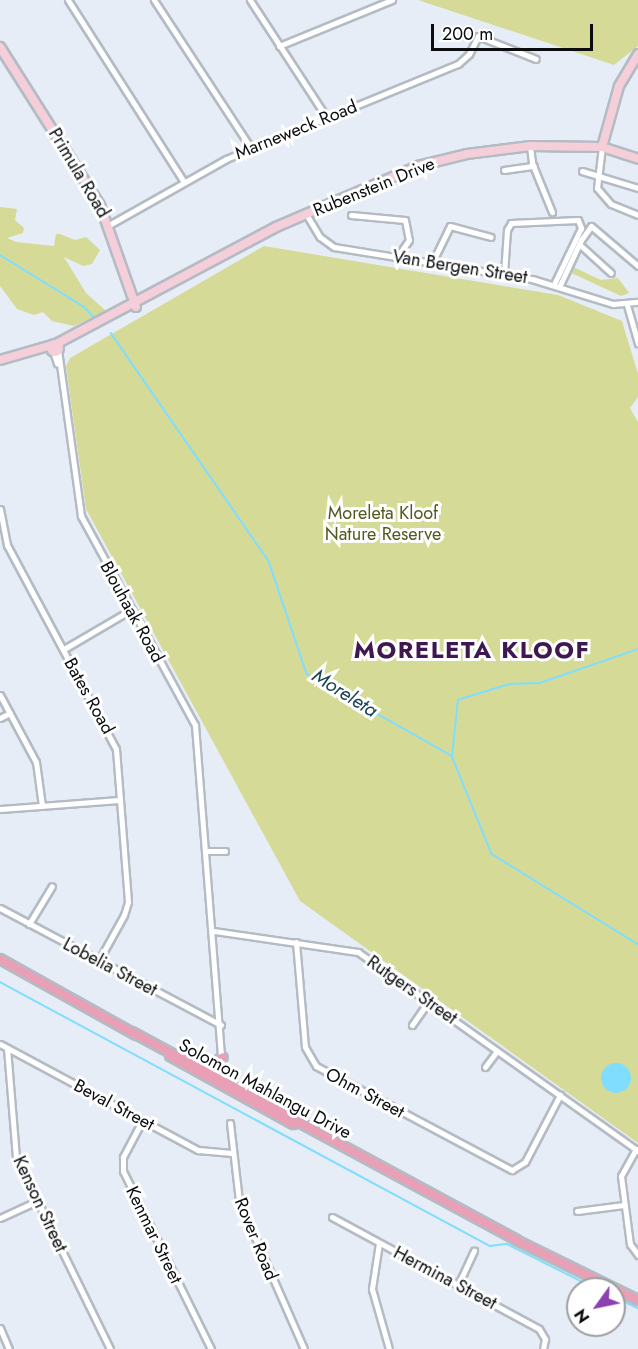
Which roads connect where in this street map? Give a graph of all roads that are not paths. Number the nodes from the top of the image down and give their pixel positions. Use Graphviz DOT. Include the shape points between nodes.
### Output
graph roads {
  1 [pos="68,0"];
  2 [pos="154,0"];
  3 [pos="250,0"];
  4 [pos="392,0"];
  5 [pos="279,46"];
  6 [pos="0,47"];
  7 [pos="638,54"];
  8 [pos="536,59"];
  9 [pos="327,118"];
  10 [pos="530,146"];
  11 [pos="602,147"];
  12 [pos="251,148"];
  13 [pos="638,159"];
  14 [pos="534,166"];
  15 [pos="504,170"];
  16 [pos="582,171"];
  17 [pos="597,175"];
  18 [pos="184,182"];
  19 [pos="638,188"];
  20 [pos="552,212"];
  21 [pos="306,214"];
  22 [pos="351,215"];
  23 [pos="638,215"];
  24 [pos="109,225"];
  25 [pos="491,237"];
  26 [pos="579,244"];
  27 [pos="396,257"];
  28 [pos="432,263"];
  29 [pos="638,266"];
  30 [pos="611,273"];
  31 [pos="504,274"];
  32 [pos="557,285"];
  33 [pos="638,302"];
  34 [pos="627,305"];
  35 [pos="136,307"];
  36 [pos="638,343"];
  37 [pos="55,348"];
  38 [pos="0,360"];
  39 [pos="0,509"];
  40 [pos="124,614"];
  41 [pos="64,649"];
  42 [pos="0,696"];
  43 [pos="10,713"];
  44 [pos="0,718"];
  45 [pos="120,800"];
  46 [pos="42,806"];
  47 [pos="0,809"];
  48 [pos="207,851"];
  49 [pos="225,851"];
  50 [pos="52,886"];
  51 [pos="0,908"];
  52 [pos="29,924"];
  53 [pos="214,931"];
  54 [pos="296,942"];
  55 [pos="0,959"];
  56 [pos="98,962"];
  57 [pos="429,1001"];
  58 [pos="221,1025"];
  59 [pos="412,1025"];
  60 [pos="132,1032"];
  61 [pos="0,1044"];
  62 [pos="7,1048"];
  63 [pos="497,1051"];
  64 [pos="223,1057"];
  65 [pos="485,1067"];
  66 [pos="204,1069"];
  67 [pos="223,1083"];
  68 [pos="560,1095"];
  69 [pos="142,1121"];
  70 [pos="230,1123"];
  71 [pos="637,1150"];
  72 [pos="232,1153"];
  73 [pos="37,1201"];
  74 [pos="624,1205"];
  75 [pos="577,1211"];
  76 [pos="332,1217"];
  77 [pos="0,1218"];
  78 [pos="379,1243"];
  79 [pos="474,1251"];
  80 [pos="638,1255"];
  81 [pos="458,1285"];
  82 [pos="638,1300"];
  83 [pos="0,1329"];
  84 [pos="9,1349"];
  85 [pos="111,1349"];
  86 [pos="211,1349"];
  87 [pos="303,1349"];
  88 [pos="389,1349"];
  89 [pos="543,1349"];
  1 -- 18 [label="street"];
  2 -- 12 [label="street"];
  3 -- 5 [label="street"];
  4 -- 5 [label="street"];
  5 -- 9 [label="street"];
  6 -- 24 [label="street, Primula Road" via="95,196"];
  7 -- 11 [label="street" via="619,86"];
  8 -- 9 [label="street, Marneweck Road" via="478,36 469,54 458,64"];
  9 -- 12 [label="street, Marneweck Road"];
  10 -- 11 [label="street, Rubenstein Drive"];
  10 -- 14 [label="street"];
  10 -- 21 [label="street, Rubenstein Drive" via="486,150 430,163"];
  11 -- 13 [label="street, Rubenstein Drive"];
  11 -- 17 [label="street"];
  12 -- 18 [label="street, Marneweck Road"];
  14 -- 15 [label="street"];
  14 -- 20 [label="street"];
  16 -- 17 [label="street"];
  17 -- 19 [label="street"];
  17 -- 23 [label="street" via="595,184 611,204"];
  18 -- 24 [label="street, Marneweck Road"];
  21 -- 27 [label="street, Van Bergen Street" via="330,246"];
  21 -- 35 [label="street, Rubenstein Drive"];
  22 -- 27 [label="street" via="405,220 409,240"];
  24 -- 35 [label="street, Primula Road"];
  25 -- 28 [label="street" via="452,226"];
  26 -- 29 [label="street" via="591,226"];
  26 -- 30 [label="street"];
  26 -- 32 [label="street"];
  27 -- 28 [label="street, Van Bergen Street"];
  28 -- 31 [label="street, Van Bergen Street"];
  31 -- 32 [label="street, Van Bergen Street"];
  31 -- 32 [label="street" via="511,222 578,220 581,228"];
  32 -- 34 [label="street, Van Bergen Street" via="606,303"];
  33 -- 34 [label="street"];
  34 -- 36 [label="street"];
  35 -- 37 [label="street, Rubenstein Drive"];
  37 -- 38 [label="street, Rubenstein Drive"];
  37 -- 48 [label="street, Blouhaak Road" via="81,516 195,725"];
  39 -- 41 [label="street, Bates Road" via="7,545"];
  40 -- 41 [label="street"];
  41 -- 45 [label="street, Bates Road" via="114,741"];
  42 -- 43 [label="street"];
  43 -- 44 [label="street"];
  43 -- 46 [label="street" via="36,762"];
  45 -- 46 [label="street"];
  45 -- 56 [label="street, Bates Road" via="127,908"];
  46 -- 47 [label="street"];
  48 -- 49 [label="street"];
  48 -- 53 [label="street, Blouhaak Road"];
  50 -- 52 [label="street"];
  51 -- 52 [label="street, Lobelia Street"];
  52 -- 56 [label="street, Lobelia Street"];
  53 -- 54 [label="street, Rutgers Street"];
  53 -- 58 [label="street, Blouhaak Road"];
  54 -- 57 [label="street, Rutgers Street" via="358,952"];
  54 -- 68 [label="street, Ohm Street" via="305,1047 316,1066 506,1168 517,1170"];
  55 -- 60 [label="main road, Solomon Mahlangu Drive"];
  56 -- 58 [label="street, Lobelia Street"];
  57 -- 59 [label="street"];
  57 -- 63 [label="street, Rutgers Street"];
  58 -- 64 [label="street, Blouhaak Road"];
  60 -- 66 [label="main road, Solomon Mahlangu Drive"];
  60 -- 67 [label="main road, Solomon Mahlangu Drive"];
  61 -- 62 [label="street, Beval Street"];
  62 -- 69 [label="street, Beval Street"];
  62 -- 73 [label="street, Kenson Street" via="15,1152"];
  63 -- 65 [label="street"];
  63 -- 68 [label="street, Rutgers Street"];
  64 -- 66 [label="main road"];
  64 -- 67 [label="street, Blouhaak Road"];
  66 -- 67 [label="main road, Solomon Mahlangu Drive"];
  67 -- 82 [label="main road, Solomon Mahlangu Drive" via="516,1240"];
  68 -- 71 [label="street, Rutgers Street"];
  69 -- 72 [label="street, Beval Street" via="204,1153"];
  69 -- 86 [label="street, Kenmar Street" via="123,1157 123,1171"];
  70 -- 72 [label="street, Rover Road"];
  71 -- 74 [label="street" via="621,1176"];
  72 -- 87 [label="street, Rover Road" via="239,1201"];
  73 -- 77 [label="street"];
  73 -- 85 [label="street, Kenson Street"];
  74 -- 75 [label="street"];
  74 -- 80 [label="street" via="630,1244"];
  76 -- 78 [label="street, Hermina Street"];
  78 -- 81 [label="street, Hermina Street"];
  78 -- 88 [label="street" via="372,1289"];
  79 -- 81 [label="street"];
  81 -- 89 [label="street, Hermina Street" via="539,1329"];
  83 -- 84 [label="street"];
}
